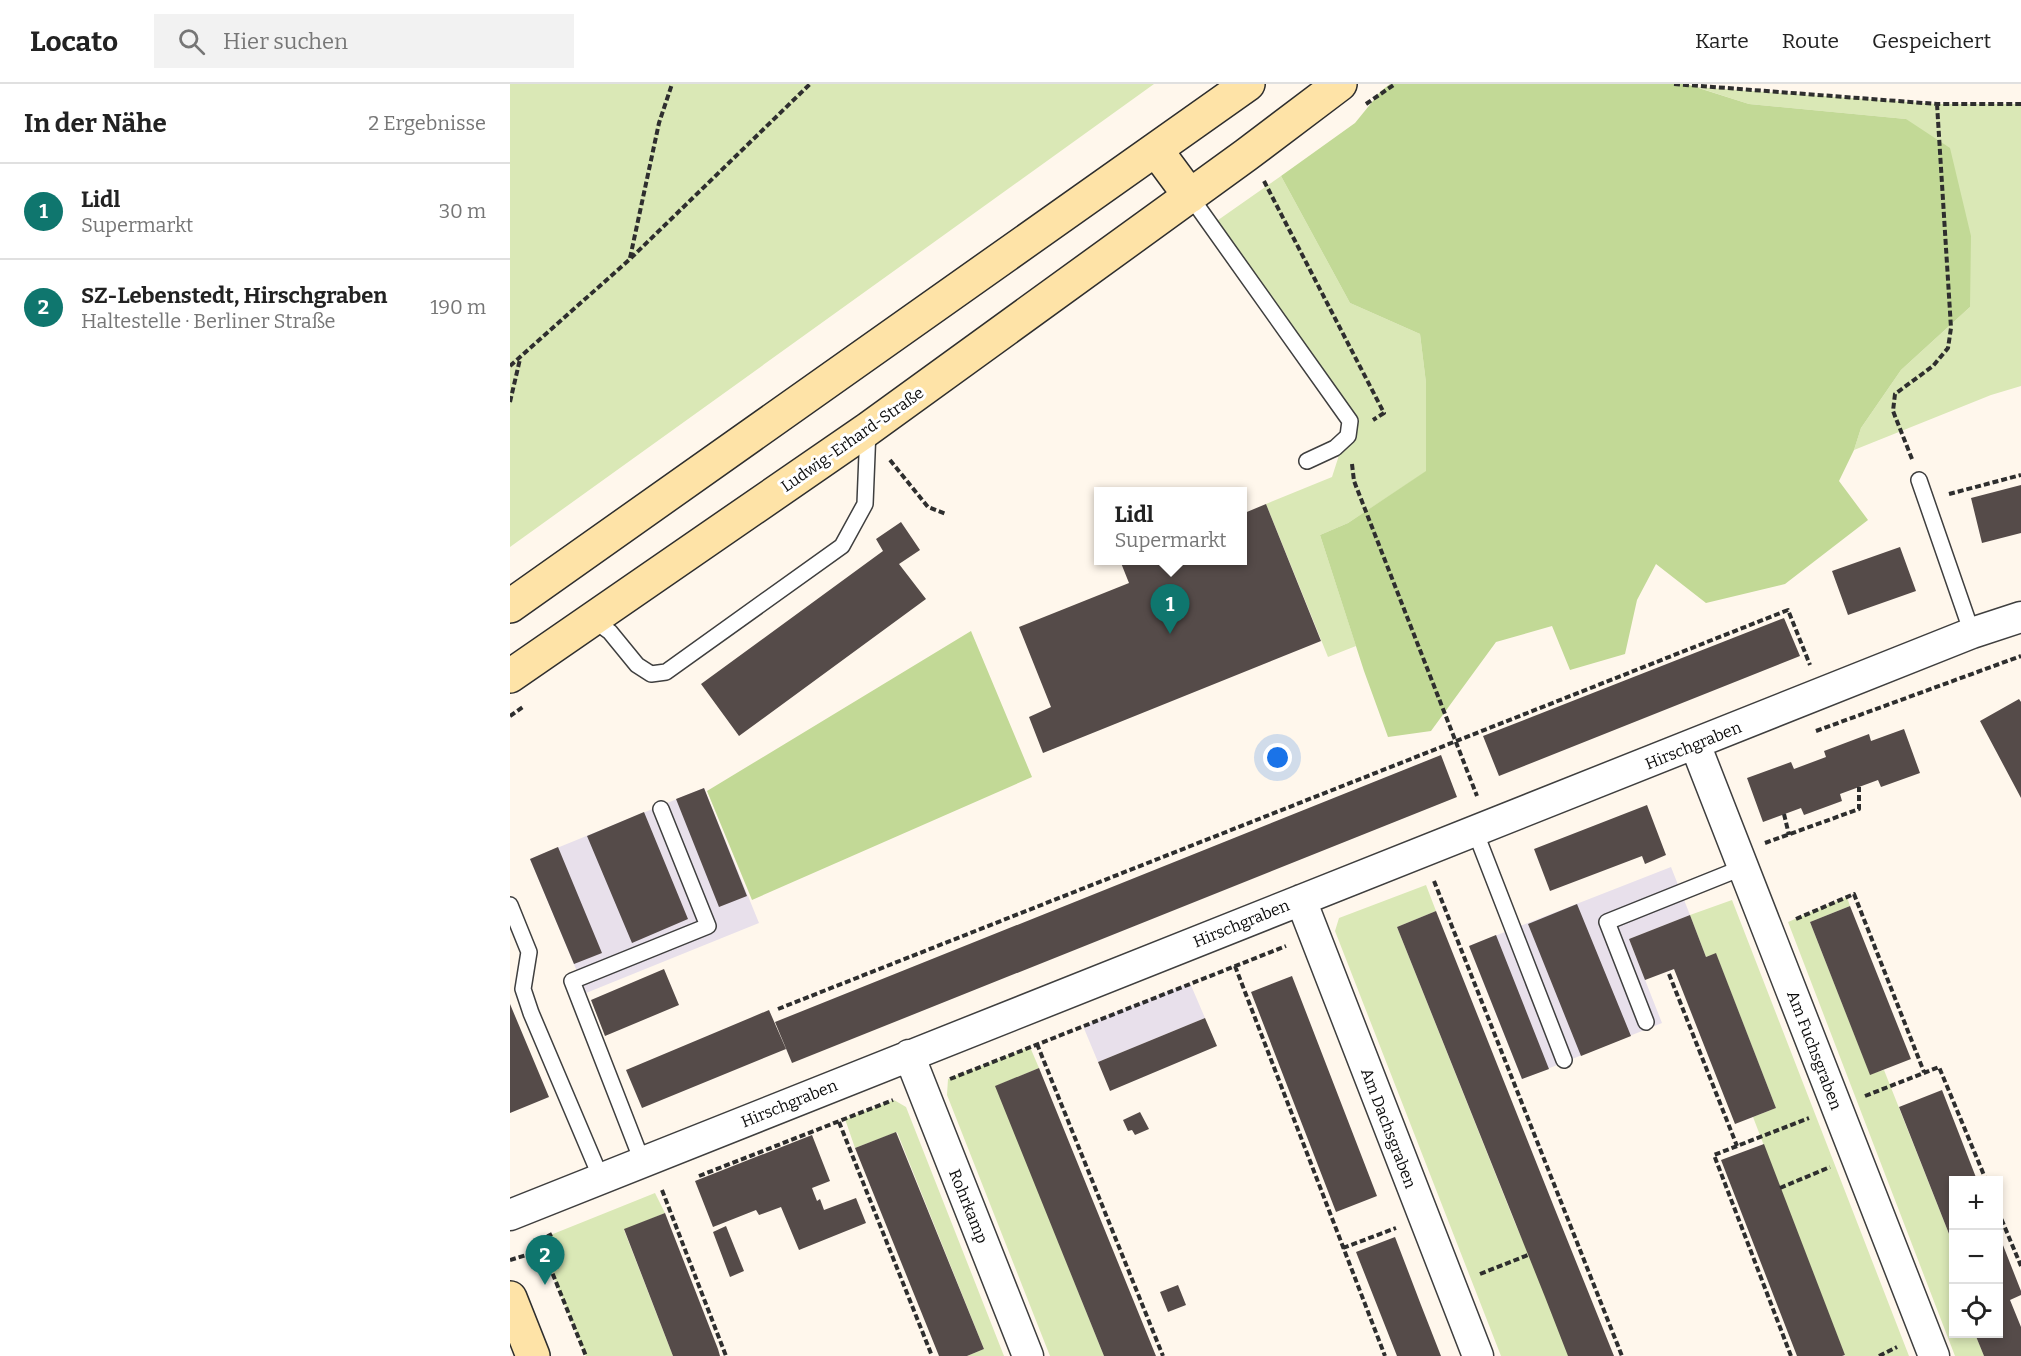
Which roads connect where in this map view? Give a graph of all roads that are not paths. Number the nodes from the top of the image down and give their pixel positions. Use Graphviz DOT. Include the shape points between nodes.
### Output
graph roads {
  1 [pos="1248,84"];
  2 [pos="1340,84"];
  3 [pos="1156,150"];
  4 [pos="1190,196"];
  5 [pos="877,441"];
  6 [pos="1307,461"];
  7 [pos="1919,480"];
  8 [pos="510,606"];
  9 [pos="2021,617"];
  10 [pos="592,619"];
  11 [pos="1972,633"];
  12 [pos="510,676"];
  13 [pos="1695,744"];
  14 [pos="661,809"];
  15 [pos="1478,818"];
  16 [pos="1752,856"];
  17 [pos="1300,900"];
  18 [pos="510,905"];
  19 [pos="1646,1022"];
  20 [pos="909,1055"];
  21 [pos="1564,1060"];
  22 [pos="642,1161"];
  23 [pos="601,1178"];
  24 [pos="510,1215"];
  25 [pos="510,1298"];
  26 [pos="533,1356"];
  27 [pos="1028,1356"];
  28 [pos="1478,1356"];
  29 [pos="1934,1356"];
  1 -- 3 [label="main road"];
  2 -- 4 [label="main road, Ludwig-Erhard-Straße"];
  3 -- 4 [label="main road"];
  3 -- 8 [label="main road"];
  4 -- 5 [label="main road, Ludwig-Erhard-Straße"];
  4 -- 6 [label="lane" via="1350,421 1348,436 1335,448"];
  5 -- 10 [label="main road, Ludwig-Erhard-Straße"];
  5 -- 10 [label="lane" via="864,504 842,546 666,672 651,674 637,665 610,632"];
  7 -- 11 [label="lane"];
  9 -- 11 [label="street, Hirschgraben"];
  10 -- 12 [label="main road, Ludwig-Erhard-Straße"];
  11 -- 13 [label="street, Hirschgraben"];
  13 -- 15 [label="street, Hirschgraben"];
  13 -- 16 [label="street, Am Fuchsgraben"];
  14 -- 22 [label="lane" via="708,926 572,981"];
  15 -- 17 [label="street, Hirschgraben"];
  15 -- 21 [label="lane"];
  16 -- 19 [label="lane" via="1607,922"];
  16 -- 29 [label="street, Am Fuchsgraben"];
  17 -- 20 [label="street, Hirschgraben"];
  17 -- 28 [label="street, Am Dachsgraben"];
  18 -- 23 [label="lane" via="529,952 523,989 531,1013"];
  20 -- 22 [label="street, Hirschgraben"];
  20 -- 27 [label="street, Rohrkamp"];
  22 -- 23 [label="street, Hirschgraben"];
  23 -- 24 [label="street, Hirschgraben"];
  25 -- 26 [label="main road"];
}
